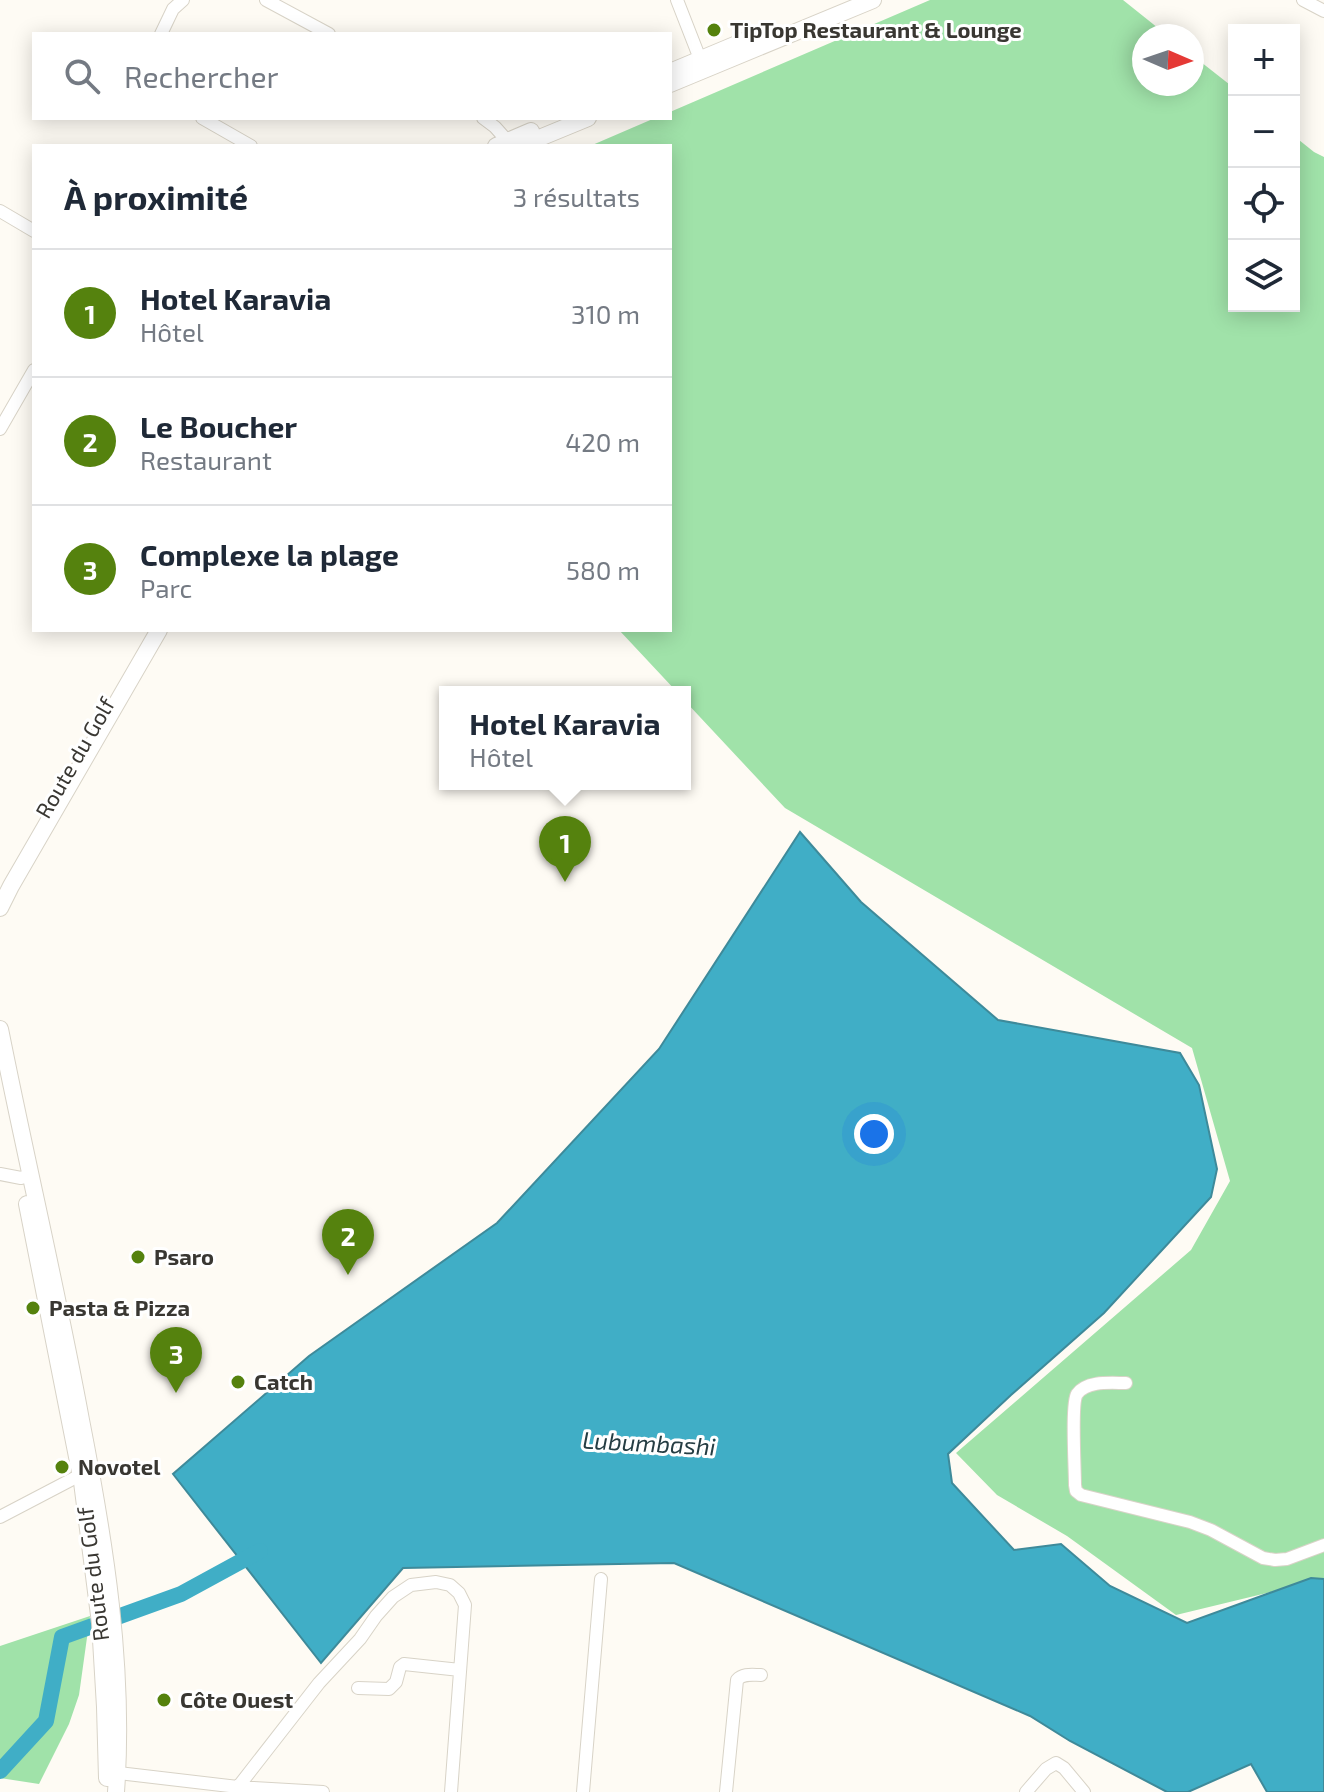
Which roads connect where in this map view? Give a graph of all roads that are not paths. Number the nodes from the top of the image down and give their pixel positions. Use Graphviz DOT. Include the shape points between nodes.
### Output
graph roads {
  1 [pos="183,0"];
  2 [pos="266,0"];
  3 [pos="677,0"];
  4 [pos="847,0"];
  5 [pos="873,0"];
  6 [pos="1303,0"];
  7 [pos="1324,11"];
  8 [pos="162,32"];
  9 [pos="325,32"];
  10 [pos="702,64"];
  11 [pos="672,72"];
  12 [pos="672,83"];
  13 [pos="206,120"];
  14 [pos="485,120"];
  15 [pos="558,120"];
  16 [pos="582,120"];
  17 [pos="248,144"];
  18 [pos="508,144"];
  19 [pos="511,144"];
  20 [pos="512,144"];
  21 [pos="0,211"];
  22 [pos="32,230"];
  23 [pos="32,373"];
  24 [pos="0,429"];
  25 [pos="148,632"];
  26 [pos="158,632"];
  27 [pos="0,885"];
  28 [pos="0,908"];
  29 [pos="0,1029"];
  30 [pos="0,1077"];
  31 [pos="0,1174"];
  32 [pos="26,1177"];
  33 [pos="1126,1383"];
  34 [pos="86,1472"];
  35 [pos="0,1517"];
  36 [pos="1324,1545"];
  37 [pos="601,1579"];
  38 [pos="460,1670"];
  39 [pos="761,1675"];
  40 [pos="358,1688"];
  41 [pos="112,1772"];
  42 [pos="238,1787"];
  43 [pos="106,1792"];
  44 [pos="116,1792"];
  45 [pos="323,1792"];
  46 [pos="451,1792"];
  47 [pos="583,1792"];
  48 [pos="726,1792"];
  49 [pos="1026,1792"];
  50 [pos="1084,1792"];
  1 -- 8 [label="street"];
  2 -- 9 [label="street"];
  3 -- 10 [label="street"];
  4 -- 10 [label="main road"];
  5 -- 10 [label="main road"];
  6 -- 7 [label="street"];
  10 -- 11 [label="main road"];
  10 -- 12 [label="main road"];
  13 -- 17 [label="street"];
  14 -- 18 [label="street"];
  15 -- 19 [label="main road"];
  16 -- 20 [label="main road"];
  21 -- 22 [label="street"];
  23 -- 24 [label="street"];
  25 -- 27 [label="main road, Route du Golf"];
  26 -- 28 [label="main road"];
  29 -- 32 [label="main road"];
  30 -- 32 [label="main road, Route du Golf"];
  31 -- 32 [label="street"];
  32 -- 34 [label="main road, Route du Golf"];
  33 -- 36 [label="street" via="1092,1385 1075,1397 1076,1491 1190,1522 1263,1558 1287,1559"];
  34 -- 35 [label="street"];
  34 -- 41 [label="main road, Route du Golf" via="105,1614 105,1707"];
  37 -- 47 [label="street"];
  38 -- 40 [label="street" via="404,1664 389,1689"];
  38 -- 42 [label="street" via="465,1605 459,1593 436,1582 408,1586 319,1683"];
  38 -- 46 [label="street"];
  39 -- 48 [label="street" via="737,1680"];
  41 -- 42 [label="street"];
  41 -- 43 [label="main road, Route du Golf"];
  41 -- 44 [label="main road"];
  42 -- 45 [label="street"];
  49 -- 50 [label="street" via="1056,1763"];
}
